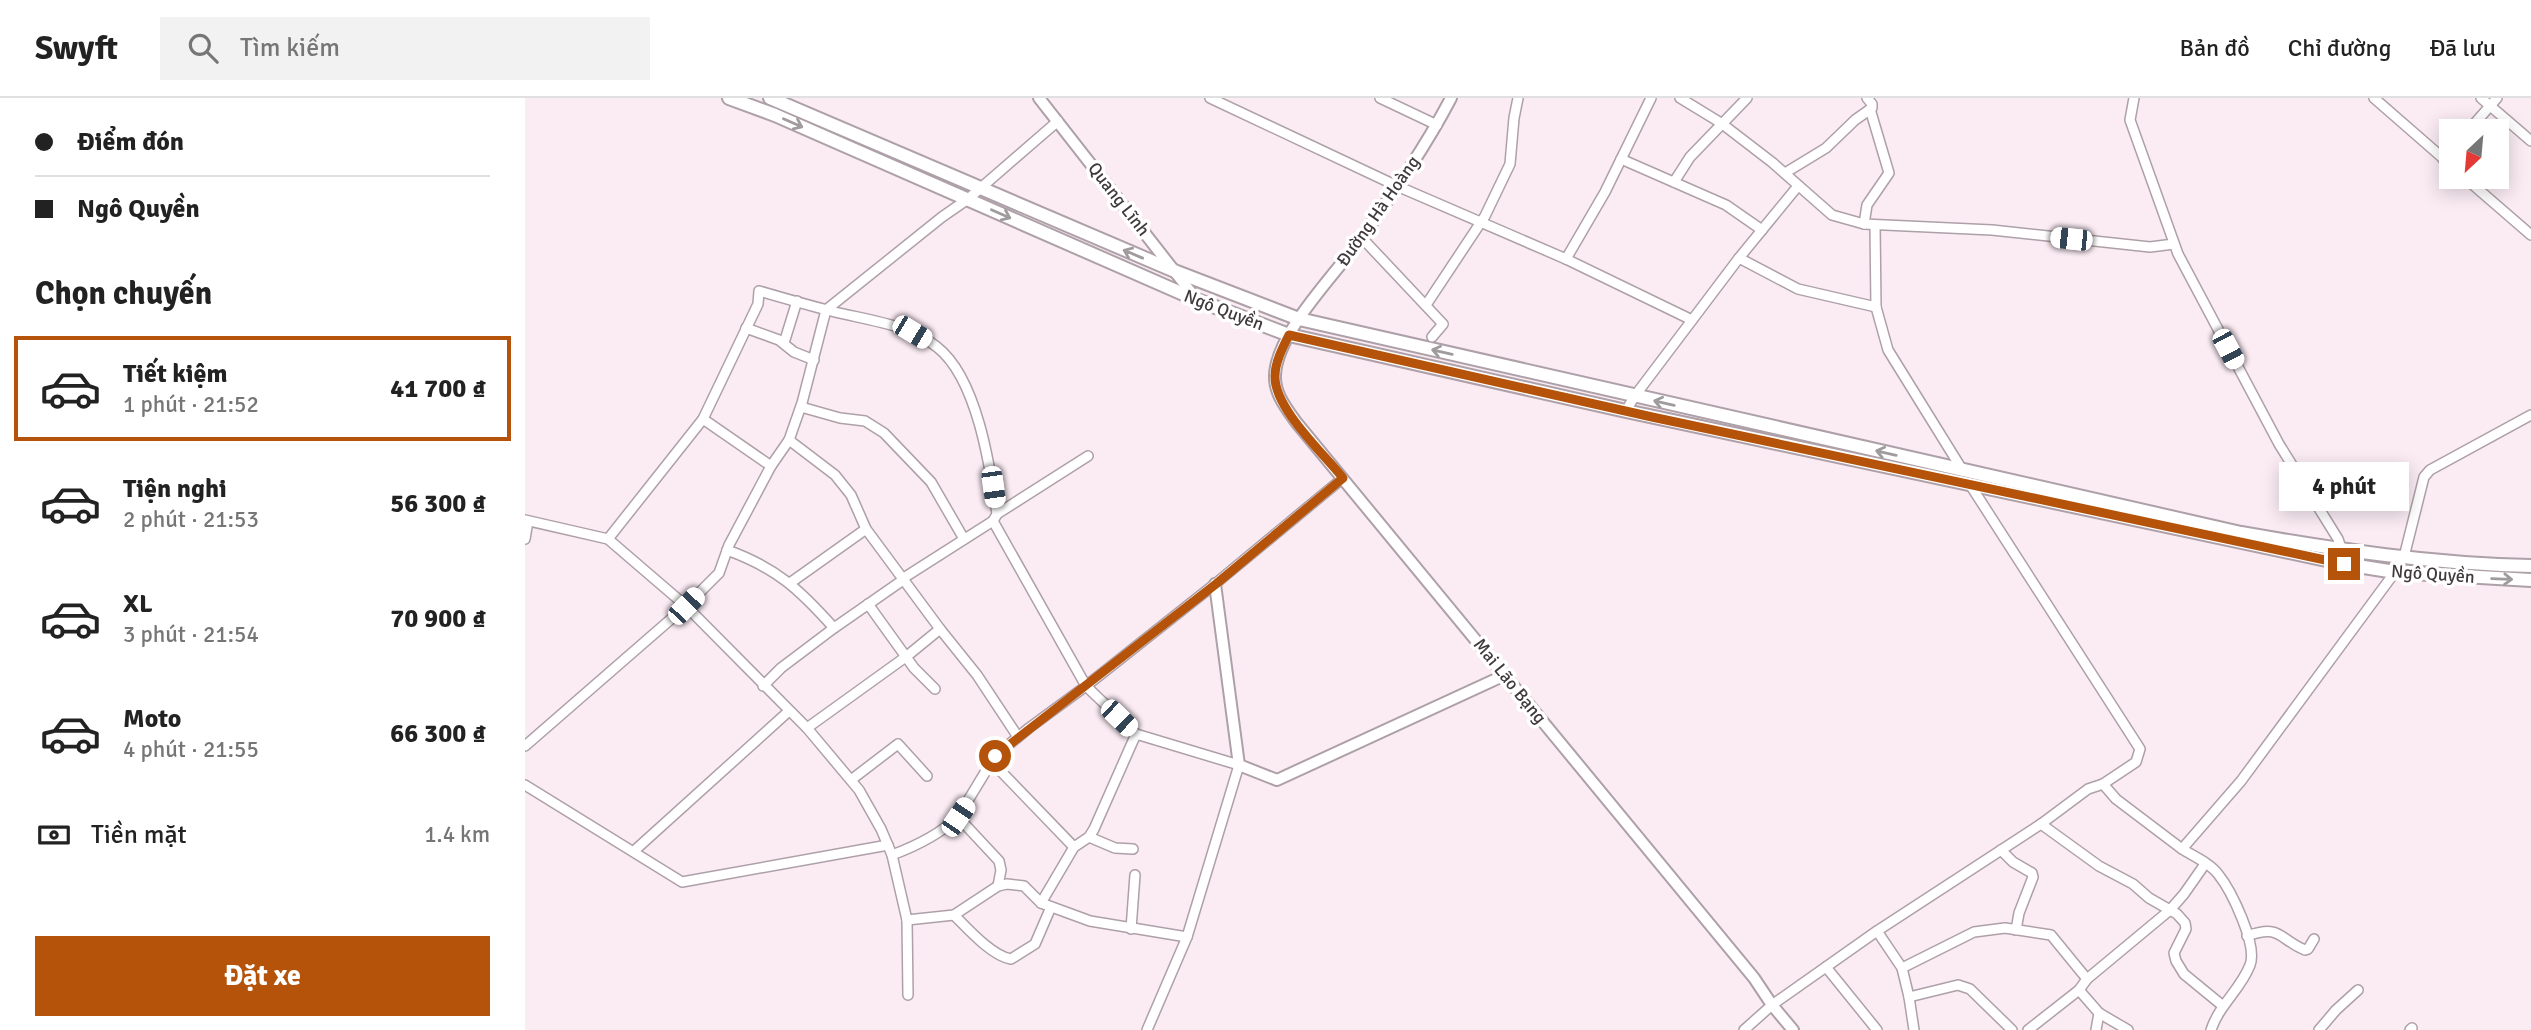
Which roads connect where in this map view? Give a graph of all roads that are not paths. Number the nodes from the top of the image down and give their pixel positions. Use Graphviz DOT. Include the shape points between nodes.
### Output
graph roads {
  1 [pos="729,98"];
  2 [pos="1039,98"];
  3 [pos="1210,98"];
  4 [pos="1380,98"];
  5 [pos="1451,98"];
  6 [pos="1518,98"];
  7 [pos="1651,98"];
  8 [pos="1680,98"];
  9 [pos="1747,98"];
  10 [pos="1867,98"];
  11 [pos="2133,98"];
  12 [pos="2374,98"];
  13 [pos="2481,98"];
  14 [pos="2497,98"];
  15 [pos="777,99"];
  16 [pos="2490,106"];
  17 [pos="1870,109"];
  18 [pos="2478,119"];
  19 [pos="1058,121"];
  20 [pos="1721,122"];
  21 [pos="1437,125"];
  22 [pos="2531,141"];
  23 [pos="2439,155"];
  24 [pos="1621,159"];
  25 [pos="1785,173"];
  26 [pos="1674,182"];
  27 [pos="1397,186"];
  28 [pos="1798,186"];
  29 [pos="979,189"];
  30 [pos="2478,189"];
  31 [pos="968,199"];
  32 [pos="1481,222"];
  33 [pos="1864,224"];
  34 [pos="1875,225"];
  35 [pos="1762,230"];
  36 [pos="2530,232"];
  37 [pos="1362,238"];
  38 [pos="2174,244"];
  39 [pos="1566,258"];
  40 [pos="1739,258"];
  41 [pos="1177,272"];
  42 [pos="1197,300"];
  43 [pos="797,301"];
  44 [pos="1426,305"];
  45 [pos="1876,307"];
  46 [pos="826,310"];
  47 [pos="1299,319"];
  48 [pos="1692,320"];
  49 [pos="746,328"];
  50 [pos="1289,335"];
  51 [pos="1432,337"];
  52 [pos="784,344"];
  53 [pos="814,360"];
  54 [pos="1634,397"];
  55 [pos="801,407"];
  56 [pos="1626,411"];
  57 [pos="2531,415"];
  58 [pos="703,419"];
  59 [pos="789,440"];
  60 [pos="1088,456"];
  61 [pos="771,466"];
  62 [pos="1963,470"];
  63 [pos="1343,478"];
  64 [pos="1970,485"];
  65 [pos="995,518"];
  66 [pos="527,521"];
  67 [pos="866,529"];
  68 [pos="525,539"];
  69 [pos="608,539"];
  70 [pos="964,539"];
  71 [pos="727,550"];
  72 [pos="2342,551"];
  73 [pos="2403,559"];
  74 [pos="2531,566"];
  75 [pos="2395,572"];
  76 [pos="902,579"];
  77 [pos="2531,580"];
  78 [pos="790,583"];
  79 [pos="1216,584"];
  80 [pos="867,604"];
  81 [pos="686,606"];
  82 [pos="834,628"];
  83 [pos="940,629"];
  84 [pos="907,656"];
  85 [pos="1505,675"];
  86 [pos="763,685"];
  87 [pos="1086,687"];
  88 [pos="935,689"];
  89 [pos="789,711"];
  90 [pos="807,728"];
  91 [pos="1136,734"];
  92 [pos="1018,737"];
  93 [pos="525,746"];
  94 [pos="991,761"];
  95 [pos="1239,765"];
  96 [pos="927,776"];
  97 [pos="851,780"];
  98 [pos="2103,784"];
  99 [pos="525,785"];
  100 [pos="958,817"];
  101 [pos="2041,824"];
  102 [pos="1089,837"];
  103 [pos="888,845"];
  104 [pos="1074,847"];
  105 [pos="1133,849"];
  106 [pos="2182,849"];
  107 [pos="2001,850"];
  108 [pos="633,851"];
  109 [pos="893,855"];
  110 [pos="2205,863"];
  111 [pos="1135,875"];
  112 [pos="998,886"];
  113 [pos="1041,903"];
  114 [pos="1051,907"];
  115 [pos="2170,910"];
  116 [pos="954,915"];
  117 [pos="907,920"];
  118 [pos="1131,929"];
  119 [pos="2016,930"];
  120 [pos="1877,931"];
  121 [pos="2247,936"];
  122 [pos="1187,937"];
  123 [pos="2314,939"];
  124 [pos="1826,967"];
  125 [pos="1902,968"];
  126 [pos="2087,979"];
  127 [pos="2358,989"];
  128 [pos="2079,990"];
  129 [pos="908,995"];
  130 [pos="1909,997"];
  131 [pos="1772,1005"];
  132 [pos="2223,1006"];
  133 [pos="2099,1013"];
  134 [pos="1147,1030"];
  135 [pos="1744,1030"];
  136 [pos="1793,1030"];
  137 [pos="1877,1030"];
  138 [pos="1914,1030"];
  139 [pos="2011,1030"];
  140 [pos="2028,1030"];
  141 [pos="2096,1030"];
  142 [pos="2128,1030"];
  143 [pos="2211,1030"];
  144 [pos="2319,1030"];
  1 -- 31 [label="main road, Ngô Quyền, one-way"];
  2 -- 19 [label="street, Quang Lĩnh"];
  3 -- 27 [label="street"];
  4 -- 21 [label="street"];
  5 -- 21 [label="street, Đường Hà Hoàng"];
  6 -- 32 [label="street" via="1510,164"];
  7 -- 24 [label="street"];
  8 -- 20 [label="street"];
  9 -- 20 [label="street"];
  10 -- 17 [label="street"];
  11 -- 38 [label="street" via="2130,120"];
  12 -- 23 [label="street"];
  13 -- 16 [label="street"];
  14 -- 16 [label="street"];
  15 -- 29 [label="main road, Ngô Quyền"];
  16 -- 18 [label="street"];
  16 -- 22 [label="street"];
  17 -- 25 [label="street" via="1826,148"];
  17 -- 33 [label="street" via="1889,173 1869,200"];
  19 -- 29 [label="street"];
  19 -- 41 [label="street, Quang Lĩnh"];
  20 -- 25 [label="street"];
  20 -- 26 [label="street"];
  21 -- 27 [label="street, Đường Hà Hoàng"];
  24 -- 26 [label="street"];
  24 -- 39 [label="street"];
  25 -- 28 [label="street"];
  26 -- 35 [label="street" via="1737,211"];
  27 -- 32 [label="street"];
  27 -- 37 [label="street, Đường Hà Hoàng"];
  28 -- 33 [label="street" via="1832,215"];
  28 -- 35 [label="street"];
  29 -- 31 [label="street"];
  41 -- 29 [label="main road, Ngô Quyền, one-way"];
  30 -- 36 [label="street"];
  31 -- 42 [label="main road, Ngô Quyền, one-way"];
  31 -- 46 [label="street"];
  32 -- 39 [label="street"];
  32 -- 44 [label="street"];
  33 -- 34 [label="street"];
  34 -- 38 [label="street" via="1992,230 2150,247"];
  34 -- 45 [label="street"];
  35 -- 40 [label="street"];
  37 -- 44 [label="street"];
  37 -- 47 [label="street, Đường Hà Hoàng"];
  38 -- 72 [label="street" via="2279,444"];
  39 -- 48 [label="street"];
  40 -- 45 [label="street" via="1798,289"];
  40 -- 48 [label="street"];
  41 -- 42 [label="street, Quang Lĩnh"];
  41 -- 47 [label="main road, Ngô Quyền"];
  42 -- 50 [label="main road, Ngô Quyền"];
  43 -- 46 [label="street"];
  43 -- 49 [label="street" via="759,290 758,304"];
  43 -- 52 [label="street"];
  44 -- 51 [label="street" via="1443,324"];
  45 -- 62 [label="street" via="1888,350"];
  46 -- 53 [label="street"];
  46 -- 65 [label="street" via="912,332 937,347 957,368 989,459"];
  47 -- 50 [label="street, Mai Lão Bạng"];
  54 -- 47 [label="main road, Ngô Quyền, one-way"];
  48 -- 54 [label="street"];
  49 -- 52 [label="street"];
  49 -- 58 [label="street"];
  50 -- 56 [label="main road, Ngô Quyền"];
  50 -- 63 [label="street, Mai Lão Bạng" via="1277,363 1278,395"];
  52 -- 53 [label="street"];
  53 -- 55 [label="street"];
  54 -- 56 [label="street"];
  62 -- 54 [label="main road, Ngô Quyền, one-way"];
  55 -- 59 [label="street"];
  55 -- 70 [label="street" via="865,421 884,432 931,482"];
  56 -- 64 [label="main road, Ngô Quyền"];
  57 -- 73 [label="street" via="2427,474"];
  58 -- 61 [label="street"];
  58 -- 69 [label="street"];
  59 -- 61 [label="street"];
  59 -- 67 [label="street" via="835,475 851,495"];
  60 -- 65 [label="street"];
  61 -- 71 [label="street"];
  62 -- 64 [label="street"];
  62 -- 72 [label="main road, Ngô Quyền" via="2241,533"];
  63 -- 79 [label="street"];
  63 -- 85 [label="street, Mai Lão Bạng"];
  64 -- 75 [label="main road, Ngô Quyền"];
  64 -- 98 [label="street" via="2140,749 2136,762"];
  65 -- 70 [label="street"];
  65 -- 87 [label="street"];
  66 -- 68 [label="street"];
  66 -- 69 [label="street"];
  67 -- 76 [label="street"];
  67 -- 78 [label="street"];
  69 -- 81 [label="street"];
  70 -- 76 [label="street"];
  71 -- 78 [label="street"];
  71 -- 81 [label="street" via="719,573"];
  72 -- 73 [label="main road, Ngô Quyền"];
  73 -- 74 [label="main road, Ngô Quyền"];
  73 -- 75 [label="street"];
  75 -- 77 [label="main road, Ngô Quyền, one-way"];
  75 -- 106 [label="street" via="2241,781"];
  76 -- 80 [label="street"];
  76 -- 83 [label="street"];
  78 -- 82 [label="street"];
  79 -- 87 [label="street"];
  79 -- 95 [label="street"];
  80 -- 82 [label="street"];
  80 -- 84 [label="street"];
  81 -- 86 [label="street"];
  81 -- 93 [label="street"];
  82 -- 86 [label="street"];
  83 -- 84 [label="street"];
  83 -- 92 [label="street"];
  84 -- 88 [label="street"];
  84 -- 90 [label="street"];
  85 -- 95 [label="street" via="1277,780"];
  85 -- 131 [label="street, Mai Lão Bạng"];
  86 -- 89 [label="street"];
  87 -- 91 [label="street"];
  87 -- 92 [label="street"];
  89 -- 90 [label="street"];
  89 -- 108 [label="street"];
  90 -- 97 [label="street"];
  91 -- 95 [label="street"];
  91 -- 102 [label="street"];
  92 -- 94 [label="street"];
  94 -- 100 [label="street"];
  94 -- 104 [label="street"];
  95 -- 122 [label="street"];
  96 -- 97 [label="street" via="898,744"];
  97 -- 103 [label="street"];
  98 -- 101 [label="street" via="2088,789"];
  98 -- 106 [label="street"];
  99 -- 108 [label="street"];
  100 -- 109 [label="street" via="936,834"];
  100 -- 112 [label="street" via="999,861"];
  101 -- 107 [label="street"];
  101 -- 115 [label="street"];
  102 -- 104 [label="street"];
  102 -- 105 [label="street" via="1115,848"];
  103 -- 108 [label="street" via="682,882"];
  103 -- 109 [label="street"];
  104 -- 113 [label="street"];
  106 -- 110 [label="street"];
  107 -- 119 [label="street" via="2033,877"];
  107 -- 120 [label="street"];
  109 -- 117 [label="street"];
  110 -- 115 [label="street"];
  110 -- 121 [label="street" via="2218,873"];
  111 -- 118 [label="street"];
  112 -- 113 [label="street" via="1024,886"];
  112 -- 116 [label="street"];
  113 -- 114 [label="street"];
  114 -- 116 [label="street" via="1035,944 1011,958 978,939"];
  114 -- 118 [label="street"];
  115 -- 126 [label="street"];
  115 -- 132 [label="street" via="2186,929 2174,953 2176,961 2184,974"];
  116 -- 117 [label="street"];
  117 -- 129 [label="street"];
  118 -- 122 [label="street"];
  119 -- 125 [label="street" via="1974,932"];
  119 -- 126 [label="street" via="2051,935"];
  120 -- 124 [label="street"];
  120 -- 125 [label="street"];
  121 -- 123 [label="street" via="2275,932 2305,950"];
  121 -- 132 [label="street" via="2252,961"];
  122 -- 134 [label="street"];
  124 -- 131 [label="street"];
  124 -- 137 [label="street"];
  125 -- 130 [label="street"];
  126 -- 128 [label="street"];
  127 -- 144 [label="street"];
  128 -- 133 [label="street"];
  128 -- 140 [label="street"];
  130 -- 138 [label="street"];
  130 -- 139 [label="street" via="1958,985 1970,989"];
  131 -- 135 [label="street"];
  131 -- 136 [label="street, Mai Lão Bạng"];
  132 -- 143 [label="street"];
  133 -- 141 [label="street"];
  133 -- 142 [label="street"];
}
